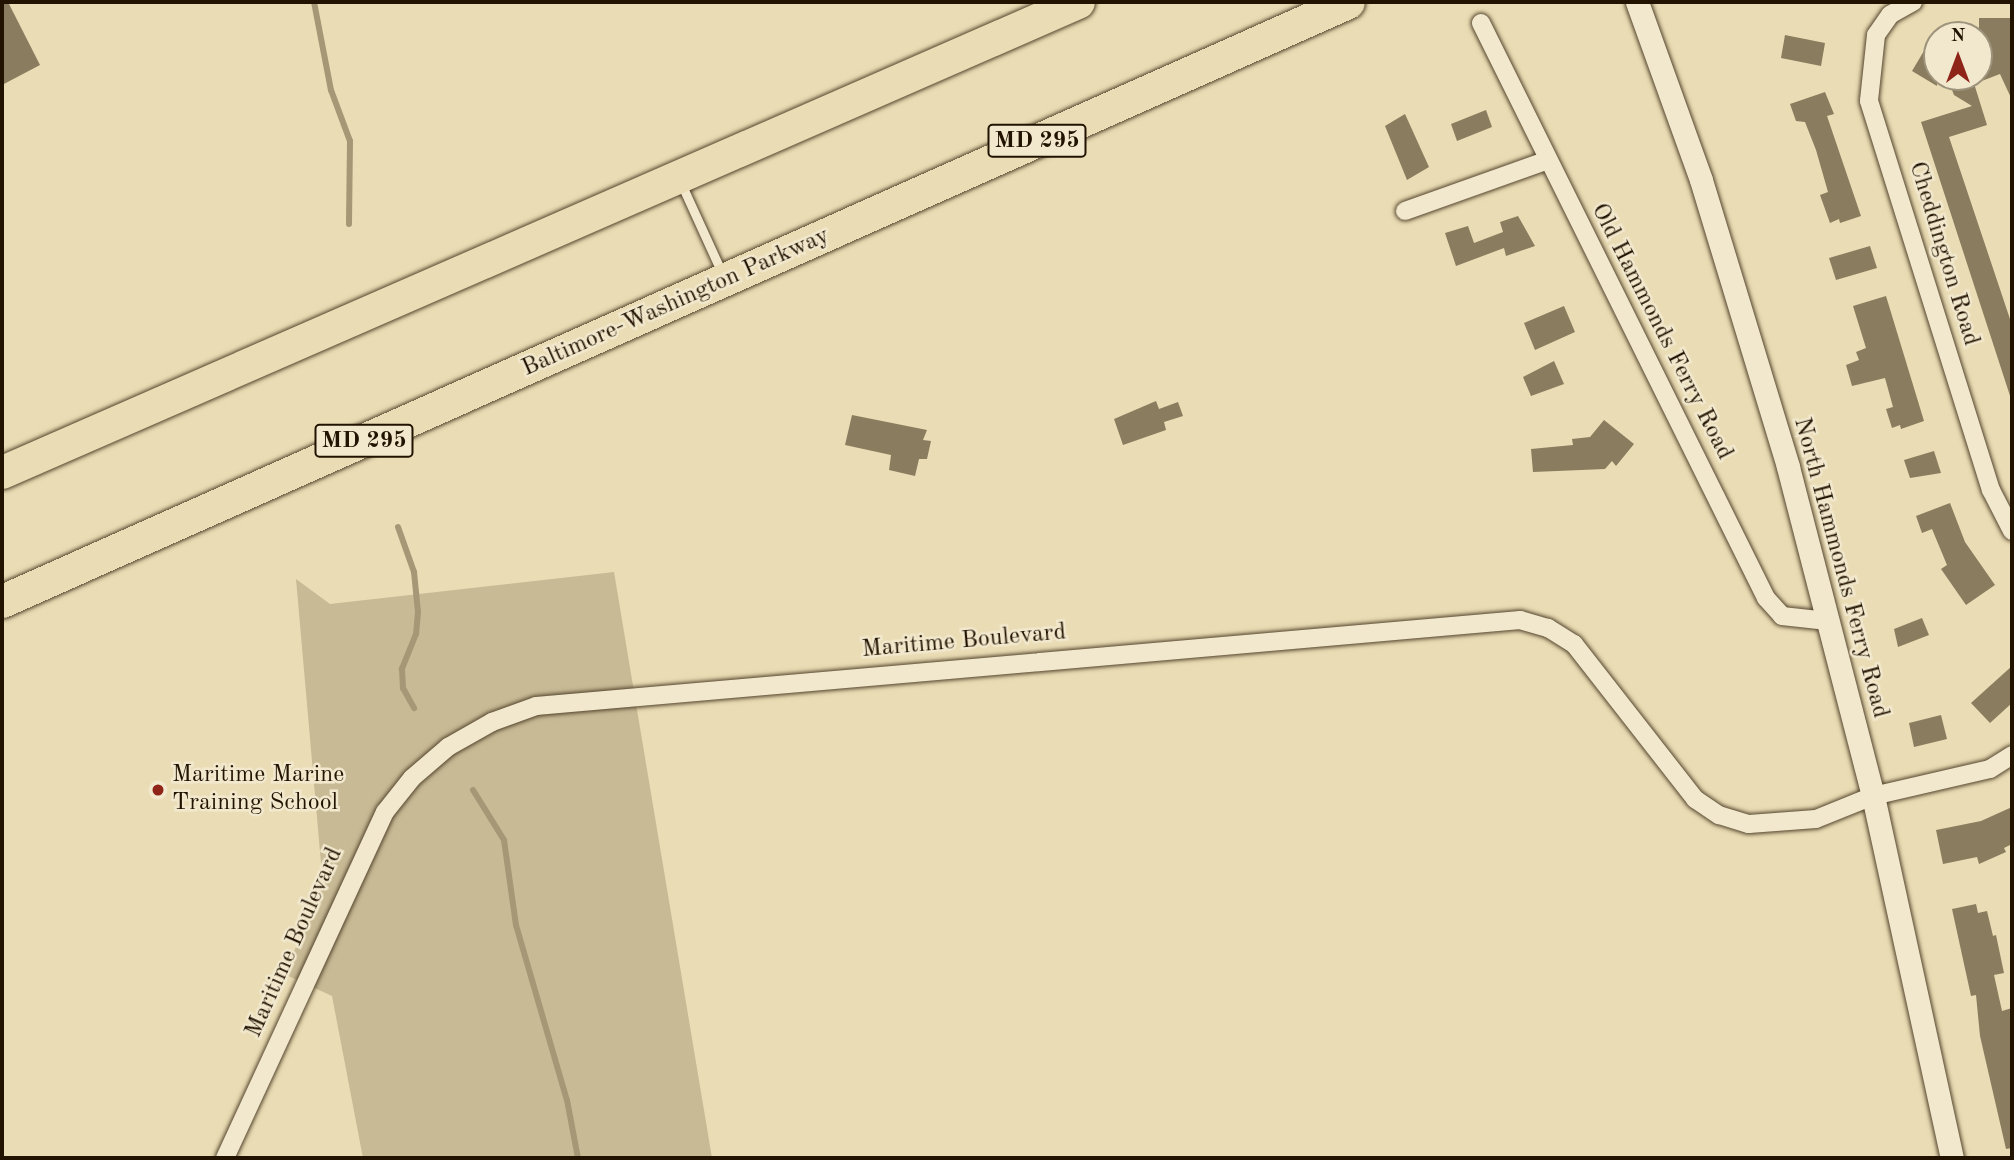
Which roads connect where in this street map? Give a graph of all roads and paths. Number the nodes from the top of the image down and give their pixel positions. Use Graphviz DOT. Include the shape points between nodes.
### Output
graph roads {
  1 [pos="1078,2"];
  2 [pos="1348,2"];
  3 [pos="1637,2"];
  4 [pos="1913,2"];
  5 [pos="1481,23"];
  6 [pos="1548,160"];
  7 [pos="677,175"];
  8 [pos="1405,211"];
  9 [pos="726,281"];
  10 [pos="2,472"];
  11 [pos="2012,531"];
  12 [pos="2,601"];
  13 [pos="1828,621"];
  14 [pos="2012,755"];
  15 [pos="1873,796"];
  16 [pos="225,1158"];
  17 [pos="1952,1158"];
  1 -- 7 [label="highway"];
  2 -- 9 [label="highway, Baltimore-Washington Parkway / MD 295"];
  3 -- 13 [label="street, North Hammonds Ferry Road" via="1713,220"];
  4 -- 11 [label="street, Cheddington Road" via="1890,15 1876,36 1869,101 1992,490"];
  5 -- 6 [label="street, Old Hammonds Ferry Road"];
  6 -- 8 [label="street"];
  6 -- 13 [label="street, Old Hammonds Ferry Road" via="1766,598 1782,617"];
  7 -- 9 [label="lane"];
  7 -- 10 [label="highway"];
  9 -- 12 [label="highway, Baltimore-Washington Parkway / MD 295"];
  13 -- 15 [label="street, North Hammonds Ferry Road"];
  14 -- 15 [label="street, Maritime Boulevard" via="1990,769"];
  15 -- 16 [label="street, Maritime Boulevard" via="1816,819 1777,825 1749,824 1719,815 1696,799 1671,771 1574,644 1548,628 1520,620 536,706 492,722 448,747 412,778 385,812"];
  15 -- 17 [label="street, North Hammonds Ferry Road"];
}
